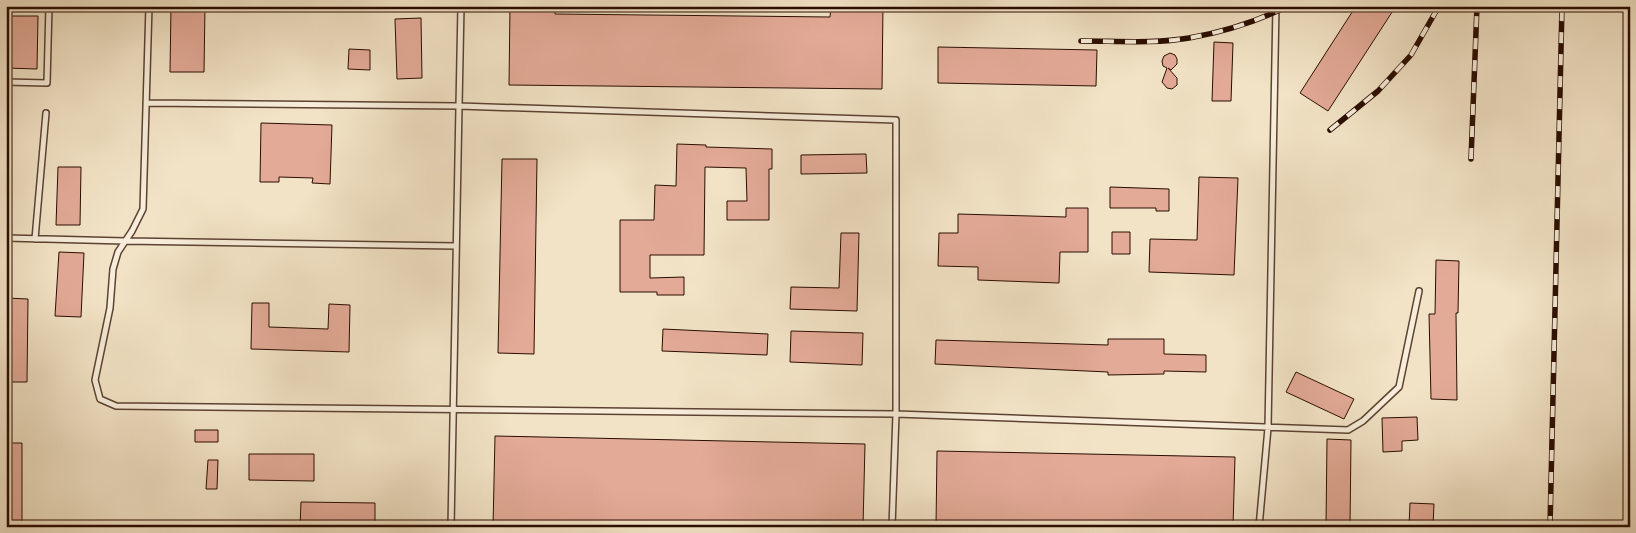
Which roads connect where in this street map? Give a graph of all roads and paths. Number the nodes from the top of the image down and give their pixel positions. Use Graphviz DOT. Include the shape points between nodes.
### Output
graph roads {
  1 [pos="49,6"];
  2 [pos="149,6"];
  3 [pos="461,6"];
  4 [pos="1276,6"];
  5 [pos="6,82"];
  6 [pos="146,103"];
  7 [pos="459,106"];
  8 [pos="46,113"];
  9 [pos="6,238"];
  10 [pos="34,239"];
  11 [pos="125,242"];
  12 [pos="456,246"];
  13 [pos="1419,291"];
  14 [pos="452,409"];
  15 [pos="896,414"];
  16 [pos="1268,428"];
  17 [pos="451,527"];
  18 [pos="892,527"];
  19 [pos="1259,527"];
  1 -- 5 [label="lane" via="47,83"];
  2 -- 6 [label="lane"];
  3 -- 7 [label="lane"];
  4 -- 16 [label="lane"];
  6 -- 7 [label="lane"];
  6 -- 11 [label="lane" via="143,209"];
  7 -- 12 [label="lane"];
  7 -- 15 [label="lane" via="896,120"];
  8 -- 10 [label="lane"];
  9 -- 10 [label="lane"];
  10 -- 11 [label="lane"];
  11 -- 12 [label="lane"];
  11 -- 14 [label="lane" via="113,269 110,308 95,380 100,399 116,406"];
  12 -- 14 [label="lane"];
  13 -- 16 [label="lane" via="1399,387 1363,421 1348,430"];
  14 -- 15 [label="lane"];
  14 -- 17 [label="lane"];
  15 -- 16 [label="lane"];
  15 -- 18 [label="lane"];
  16 -- 19 [label="lane"];
}
